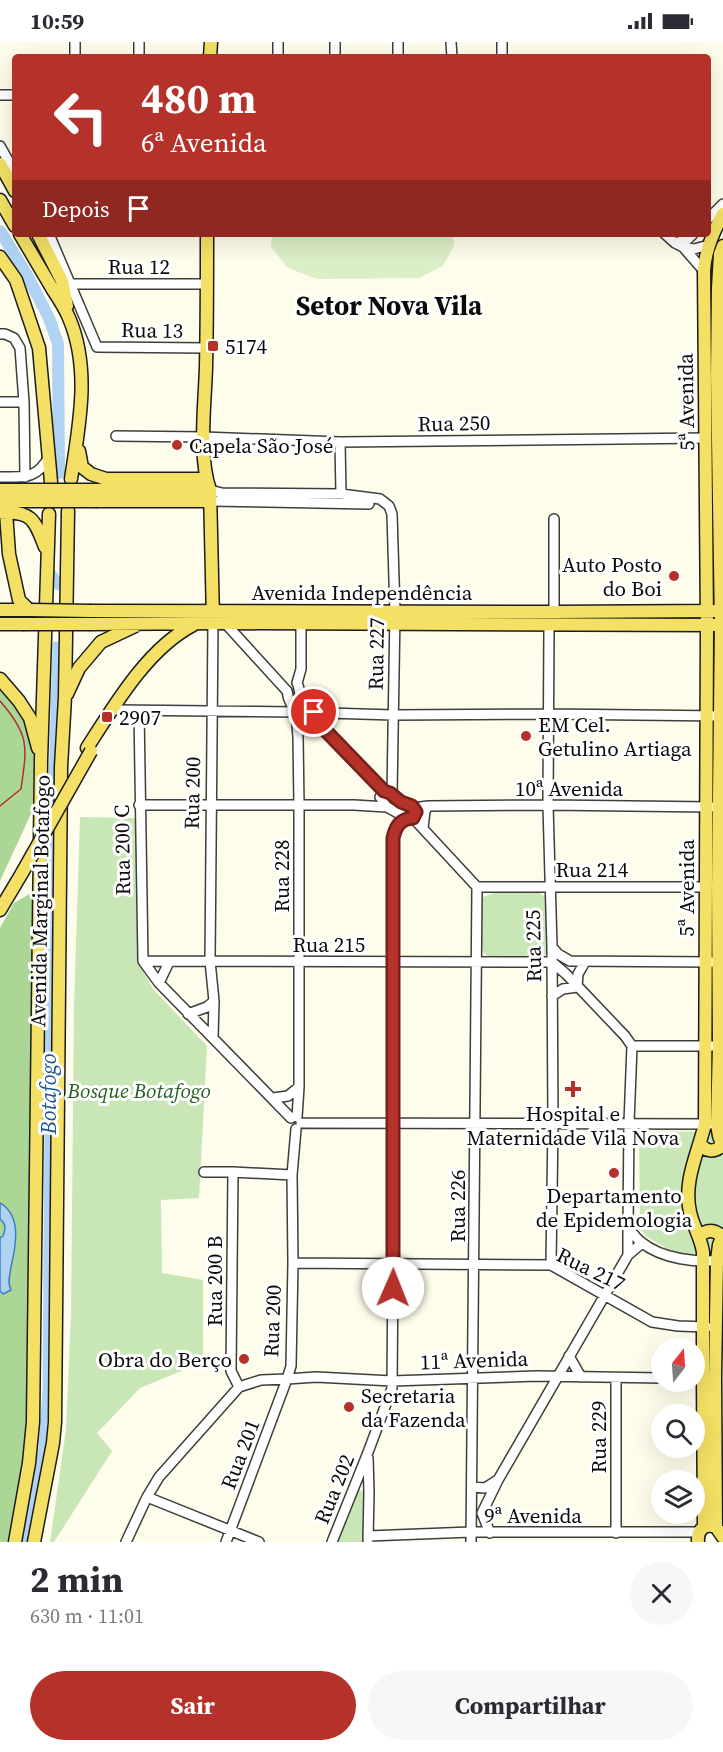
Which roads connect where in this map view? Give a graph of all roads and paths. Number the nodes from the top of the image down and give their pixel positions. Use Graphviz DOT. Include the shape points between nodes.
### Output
graph roads {
  1 [pos="0,146"];
  2 [pos="7,160"];
  3 [pos="12,179"];
  4 [pos="0,200"];
  5 [pos="723,204"];
  6 [pos="723,214"];
  7 [pos="711,216"];
  8 [pos="12,221"];
  9 [pos="22,237"];
  10 [pos="40,237"];
  11 [pos="50,237"];
  12 [pos="207,237"];
  13 [pos="669,237"];
  14 [pos="690,237"];
  15 [pos="723,240"];
  16 [pos="679,245"];
  17 [pos="709,245"];
  18 [pos="723,246"];
  19 [pos="0,257"];
  20 [pos="704,271"];
  21 [pos="71,284"];
  22 [pos="207,284"];
  23 [pos="720,288"];
  24 [pos="69,316"];
  25 [pos="0,334"];
  26 [pos="206,348"];
  27 [pos="715,376"];
  28 [pos="0,402"];
  29 [pos="24,402"];
  30 [pos="77,435"];
  31 [pos="116,436"];
  32 [pos="203,437"];
  33 [pos="706,438"];
  34 [pos="340,442"];
  35 [pos="49,457"];
  36 [pos="0,477"];
  37 [pos="71,479"];
  38 [pos="51,483"];
  39 [pos="205,487"];
  40 [pos="25,489"];
  41 [pos="0,490"];
  42 [pos="341,494"];
  43 [pos="369,504"];
  44 [pos="2,508"];
  45 [pos="68,512"];
  46 [pos="49,514"];
  47 [pos="554,519"];
  48 [pos="48,554"];
  49 [pos="0,610"];
  50 [pos="30,610"];
  51 [pos="707,611"];
  52 [pos="722,611"];
  53 [pos="554,612"];
  54 [pos="395,618"];
  55 [pos="217,619"];
  56 [pos="0,624"];
  57 [pos="140,624"];
  58 [pos="165,624"];
  59 [pos="196,624"];
  60 [pos="301,624"];
  61 [pos="722,625"];
  62 [pos="549,626"];
  63 [pos="707,626"];
  64 [pos="172,638"];
  65 [pos="0,679"];
  66 [pos="297,682"];
  67 [pos="287,691"];
  68 [pos="65,697"];
  69 [pos="117,710"];
  70 [pos="139,711"];
  71 [pos="212,711"];
  72 [pos="296,712"];
  73 [pos="314,712"];
  74 [pos="549,714"];
  75 [pos="393,715"];
  76 [pos="706,716"];
  77 [pos="722,716"];
  78 [pos="312,725"];
  79 [pos="323,728"];
  80 [pos="298,737"];
  81 [pos="89,750"];
  82 [pos="41,760"];
  83 [pos="385,794"];
  84 [pos="139,805"];
  85 [pos="211,805"];
  86 [pos="354,805"];
  87 [pos="548,805"];
  88 [pos="299,806"];
  89 [pos="428,806"];
  90 [pos="387,807"];
  91 [pos="706,807"];
  92 [pos="721,807"];
  93 [pos="411,815"];
  94 [pos="423,828"];
  95 [pos="20,870"];
  96 [pos="477,887"];
  97 [pos="716,887"];
  98 [pos="545,888"];
  99 [pos="0,895"];
  100 [pos="0,910"];
  101 [pos="552,947"];
  102 [pos="142,961"];
  103 [pos="210,961"];
  104 [pos="169,962"];
  105 [pos="299,962"];
  106 [pos="393,962"];
  107 [pos="480,962"];
  108 [pos="552,962"];
  109 [pos="585,962"];
  110 [pos="705,962"];
  111 [pos="721,962"];
  112 [pos="159,983"];
  113 [pos="577,987"];
  114 [pos="552,996"];
  115 [pos="213,1001"];
  116 [pos="188,1014"];
  117 [pos="213,1038"];
  118 [pos="632,1046"];
  119 [pos="705,1046"];
  120 [pos="721,1046"];
  121 [pos="298,1087"];
  122 [pos="273,1098"];
  123 [pos="296,1122"];
  124 [pos="393,1122"];
  125 [pos="475,1123"];
  126 [pos="553,1123"];
  127 [pos="628,1123"];
  128 [pos="715,1124"];
  129 [pos="700,1143"];
  130 [pos="722,1146"];
  131 [pos="204,1172"];
  132 [pos="233,1172"];
  133 [pos="292,1174"];
  134 [pos="628,1228"];
  135 [pos="722,1236"];
  136 [pos="699,1237"];
  137 [pos="642,1243"];
  138 [pos="628,1255"];
  139 [pos="704,1260"];
  140 [pos="720,1260"];
  141 [pos="293,1263"];
  142 [pos="393,1264"];
  143 [pos="474,1264"];
  144 [pos="551,1265"];
  145 [pos="606,1296"];
  146 [pos="710,1327"];
  147 [pos="568,1356"];
  148 [pos="537,1376"];
  149 [pos="558,1377"];
  150 [pos="581,1377"];
  151 [pos="472,1378"];
  152 [pos="616,1378"];
  153 [pos="651,1378"];
  154 [pos="709,1378"];
  155 [pos="287,1379"];
  156 [pos="392,1381"];
  157 [pos="239,1387"];
  158 [pos="547,1395"];
  159 [pos="367,1455"];
  160 [pos="498,1480"];
  161 [pos="355,1486"];
  162 [pos="472,1487"];
  163 [pos="369,1492"];
  164 [pos="147,1497"];
  165 [pos="472,1499"];
  166 [pos="488,1499"];
  167 [pos="230,1531"];
  168 [pos="490,1533"];
  169 [pos="616,1533"];
  170 [pos="712,1535"];
  171 [pos="471,1537"];
  172 [pos="368,1539"];
  173 [pos="15,1542"];
  174 [pos="34,1542"];
  175 [pos="126,1542"];
  176 [pos="226,1542"];
  177 [pos="260,1542"];
  178 [pos="332,1542"];
  1 -- 2 [label="street"];
  2 -- 3 [label="main road"];
  4 -- 8 [label="main road"];
  5 -- 7 [label="street"];
  6 -- 17 [label="main road, 5ª Avenida"];
  9 -- 24 [label="main road"];
  10 -- 24 [label="main road" via="62,281"];
  11 -- 21 [label="street"];
  12 -- 22 [label="main road, Rua 200"];
  13 -- 16 [label="street"];
  14 -- 16 [label="street"];
  15 -- 17 [label="main road"];
  16 -- 17 [label="street" via="694,249"];
  16 -- 20 [label="street"];
  17 -- 20 [label="main road, 5ª Avenida"];
  18 -- 23 [label="main road, 5ª Avenida"];
  19 -- 35 [label="main road" via="16,280 39,348"];
  20 -- 27 [label="main road, 5ª Avenida"];
  21 -- 22 [label="street, Rua 12"];
  21 -- 26 [label="street, Rua 13" via="97,347"];
  22 -- 26 [label="main road, Rua 200"];
  23 -- 27 [label="main road, 5ª Avenida"];
  24 -- 30 [label="main road" via="82,373"];
  25 -- 29 [label="street" via="14,338 20,348"];
  26 -- 32 [label="main road, Rua 200"];
  27 -- 33 [label="main road, 5ª Avenida"];
  27 -- 52 [label="main road, 5ª Avenida"];
  28 -- 29 [label="street"];
  29 -- 40 [label="street"];
  30 -- 37 [label="main road"];
  30 -- 39 [label="main road" via="82,467 98,477"];
  31 -- 32 [label="street, Rua 250"];
  32 -- 34 [label="street, Rua 250"];
  32 -- 39 [label="main road, Rua 200"];
  33 -- 34 [label="street, Rua 250"];
  33 -- 51 [label="main road, 5ª Avenida"];
  34 -- 42 [label="street"];
  35 -- 38 [label="main road"];
  35 -- 40 [label="street"];
  36 -- 40 [label="street"];
  39 -- 40 [label="main road, bridge" via="97,496"];
  39 -- 42 [label="street" via="222,493"];
  39 -- 43 [label="street"];
  39 -- 55 [label="main road, Rua 200"];
  40 -- 41 [label="main road"];
  40 -- 44 [label="main road"];
  42 -- 54 [label="street, Rua 227" via="380,500 389,506"];
  44 -- 48 [label="main road" via="24,513 35,523"];
  44 -- 50 [label="main road" via="19,600"];
  45 -- 68 [label="main road, Avenida Marginal Botafogo"];
  46 -- 48 [label="main road, Avenida Marginal Botafogo"];
  47 -- 53 [label="street"];
  48 -- 82 [label="main road, Avenida Marginal Botafogo"];
  49 -- 50 [label="main road, Avenida Independência"];
  50 -- 55 [label="main road, Avenida Independência, bridge"];
  51 -- 52 [label="main road, Avenida Independência"];
  51 -- 53 [label="main road, Avenida Independência"];
  51 -- 63 [label="main road, 5ª Avenida"];
  52 -- 61 [label="main road, 5ª Avenida"];
  53 -- 54 [label="main road, Avenida Independência"];
  54 -- 55 [label="main road, Avenida Independência"];
  54 -- 60 [label="main road, Avenida Independência"];
  54 -- 62 [label="main road, Avenida Independência"];
  54 -- 75 [label="street, Rua 227"];
  55 -- 59 [label="main road"];
  55 -- 60 [label="main road, Avenida Independência"];
  55 -- 67 [label="street"];
  55 -- 69 [label="main road" via="179,640 148,669"];
  55 -- 71 [label="street, Rua 200"];
  56 -- 57 [label="main road, bridge"];
  57 -- 58 [label="main road"];
  57 -- 68 [label="main road" via="101,642 79,668"];
  58 -- 59 [label="main road"];
  58 -- 64 [label="main road"];
  59 -- 64 [label="main road"];
  60 -- 66 [label="street" via="301,669"];
  61 -- 63 [label="main road, Avenida Independência"];
  61 -- 77 [label="main road, 5ª Avenida"];
  62 -- 63 [label="main road, Avenida Independência"];
  62 -- 74 [label="street, Rua 225"];
  63 -- 76 [label="main road, 5ª Avenida"];
  64 -- 81 [label="main road" via="126,689"];
  65 -- 82 [label="main road" via="30,718"];
  66 -- 67 [label="street"];
  66 -- 73 [label="street" via="302,702"];
  67 -- 72 [label="street"];
  68 -- 174 [label="main road, Avenida Marginal Botafogo" via="60,767 55,1422"];
  69 -- 70 [label="street"];
  69 -- 81 [label="main road"];
  70 -- 71 [label="street"];
  70 -- 84 [label="street, Rua 200 C"];
  71 -- 72 [label="street"];
  71 -- 85 [label="street, Rua 200"];
  72 -- 73 [label="street"];
  72 -- 78 [label="street"];
  72 -- 80 [label="street, Rua 228"];
  73 -- 75 [label="street"];
  73 -- 79 [label="street" via="324,721"];
  74 -- 75 [label="street"];
  74 -- 76 [label="street"];
  74 -- 87 [label="street, Rua 225"];
  75 -- 83 [label="street, Rua 227"];
  76 -- 77 [label="street"];
  76 -- 91 [label="main road, 5ª Avenida"];
  77 -- 92 [label="main road, 5ª Avenida"];
  78 -- 79 [label="street"];
  78 -- 80 [label="street"];
  79 -- 83 [label="street"];
  80 -- 88 [label="street, Rua 228"];
  81 -- 95 [label="main road"];
  82 -- 173 [label="main road, Avenida Marginal Botafogo" via="33,1422"];
  83 -- 86 [label="street"];
  83 -- 90 [label="street"];
  83 -- 93 [label="street" via="401,802"];
  84 -- 85 [label="street"];
  84 -- 102 [label="street, Rua 200 C"];
  85 -- 88 [label="street"];
  85 -- 103 [label="street, Rua 200"];
  86 -- 88 [label="street"];
  86 -- 90 [label="street"];
  87 -- 89 [label="street, 10ª Avenida"];
  87 -- 91 [label="street, 10ª Avenida"];
  87 -- 98 [label="street, Rua 225"];
  88 -- 105 [label="street, Rua 228"];
  89 -- 93 [label="street, 10ª Avenida"];
  89 -- 94 [label="street"];
  90 -- 93 [label="street"];
  91 -- 92 [label="street, 10ª Avenida"];
  91 -- 97 [label="main road, 5ª Avenida" via="706,861"];
  92 -- 97 [label="main road, 5ª Avenida"];
  93 -- 94 [label="street"];
  93 -- 106 [label="street" via="398,824 393,838"];
  94 -- 96 [label="street"];
  95 -- 99 [label="main road"];
  95 -- 100 [label="main road"];
  96 -- 98 [label="street, Rua 214"];
  96 -- 107 [label="street, Rua 226" via="475,951"];
  97 -- 98 [label="street, Rua 214"];
  97 -- 110 [label="main road, 5ª Avenida"];
  97 -- 111 [label="main road, 5ª Avenida"];
  98 -- 101 [label="street, Rua 225" via="550,898"];
  101 -- 108 [label="street, Rua 225"];
  101 -- 109 [label="street" via="563,958"];
  102 -- 104 [label="street, Rua 215"];
  102 -- 112 [label="street"];
  103 -- 104 [label="street, Rua 215"];
  103 -- 105 [label="street, Rua 215"];
  103 -- 115 [label="street, Rua 200"];
  104 -- 112 [label="street"];
  105 -- 106 [label="street, Rua 215"];
  105 -- 121 [label="street, Rua 228"];
  106 -- 107 [label="street, Rua 215"];
  106 -- 124 [label="street"];
  107 -- 108 [label="street, Rua 215"];
  107 -- 125 [label="street, Rua 226"];
  108 -- 113 [label="street"];
  108 -- 114 [label="street, Rua 225"];
  109 -- 110 [label="street"];
  109 -- 113 [label="street" via="578,974"];
  110 -- 111 [label="street"];
  110 -- 119 [label="main road, 5ª Avenida"];
  111 -- 120 [label="main road, 5ª Avenida"];
  112 -- 116 [label="street"];
  113 -- 114 [label="street"];
  113 -- 118 [label="street"];
  114 -- 126 [label="street, Rua 225"];
  115 -- 116 [label="street"];
  115 -- 117 [label="street, Rua 200"];
  116 -- 117 [label="street"];
  117 -- 122 [label="street"];
  118 -- 119 [label="street"];
  118 -- 127 [label="street"];
  119 -- 120 [label="street"];
  119 -- 128 [label="main road, 5ª Avenida"];
  120 -- 128 [label="main road, 5ª Avenida"];
  121 -- 122 [label="street" via="288,1096"];
  121 -- 123 [label="street, Rua 228"];
  122 -- 123 [label="street"];
  123 -- 124 [label="street"];
  123 -- 133 [label="street, Rua 200"];
  124 -- 125 [label="street"];
  124 -- 142 [label="street"];
  125 -- 126 [label="street"];
  125 -- 143 [label="street, Rua 226"];
  126 -- 127 [label="street"];
  126 -- 144 [label="street, Rua 225"];
  127 -- 128 [label="street"];
  127 -- 134 [label="street"];
  128 -- 129 [label="main road, 5ª Avenida"];
  128 -- 130 [label="main road, 5ª Avenida"];
  129 -- 130 [label="main road" via="710,1151"];
  129 -- 136 [label="main road, 5ª Avenida" via="688,1192 690,1213"];
  131 -- 132 [label="street"];
  132 -- 133 [label="street"];
  132 -- 157 [label="street, Rua 200 B" via="231,1371"];
  133 -- 141 [label="street, Rua 200"];
  134 -- 137 [label="street"];
  134 -- 138 [label="street"];
  135 -- 136 [label="main road" via="710,1230"];
  135 -- 140 [label="main road, 5ª Avenida"];
  136 -- 139 [label="main road, 5ª Avenida"];
  137 -- 138 [label="street"];
  137 -- 139 [label="street" via="664,1255"];
  138 -- 145 [label="street"];
  139 -- 140 [label="street"];
  139 -- 146 [label="main road, 5ª Avenida"];
  140 -- 146 [label="main road, 5ª Avenida"];
  141 -- 142 [label="street, Rua 217"];
  141 -- 155 [label="street, Rua 200" via="291,1366"];
  142 -- 143 [label="street, Rua 217"];
  142 -- 156 [label="street"];
  143 -- 144 [label="street, Rua 217"];
  143 -- 151 [label="street, Rua 226"];
  144 -- 145 [label="street, Rua 217"];
  145 -- 146 [label="street, Rua 217" via="652,1322"];
  145 -- 147 [label="street"];
  146 -- 154 [label="main road, 5ª Avenida"];
  147 -- 149 [label="street"];
  147 -- 150 [label="street"];
  148 -- 149 [label="street, 11ª Avenida"];
  148 -- 151 [label="street, 11ª Avenida"];
  148 -- 158 [label="street"];
  149 -- 150 [label="street, 11ª Avenida"];
  149 -- 158 [label="street"];
  150 -- 152 [label="street, 11ª Avenida"];
  151 -- 156 [label="street, 11ª Avenida"];
  151 -- 162 [label="street, Rua 226"];
  152 -- 153 [label="street, 11ª Avenida"];
  152 -- 169 [label="street, Rua 229"];
  154 -- 170 [label="main road, 5ª Avenida"];
  155 -- 156 [label="street, 11ª Avenida"];
  155 -- 157 [label="street, Rua 200" via="261,1380"];
  155 -- 167 [label="street, Rua 201"];
  156 -- 159 [label="street, Rua 202"];
  157 -- 164 [label="street" via="159,1477"];
  158 -- 160 [label="street"];
  159 -- 161 [label="street, Rua 202"];
  159 -- 163 [label="street"];
  160 -- 162 [label="street" via="485,1488"];
  160 -- 166 [label="street"];
  161 -- 163 [label="street"];
  161 -- 178 [label="street, Rua 202"];
  162 -- 165 [label="street, Rua 226"];
  163 -- 172 [label="street"];
  164 -- 167 [label="street"];
  164 -- 175 [label="street"];
  165 -- 166 [label="street"];
  165 -- 171 [label="street, Rua 226"];
  166 -- 168 [label="street" via="482,1513"];
  167 -- 176 [label="street, Rua 201"];
  167 -- 177 [label="street"];
  168 -- 169 [label="street, 9ª Avenida"];
  168 -- 171 [label="street, 9ª Avenida"];
  169 -- 170 [label="street, 9ª Avenida"];
  171 -- 172 [label="street, 9ª Avenida"];
}
